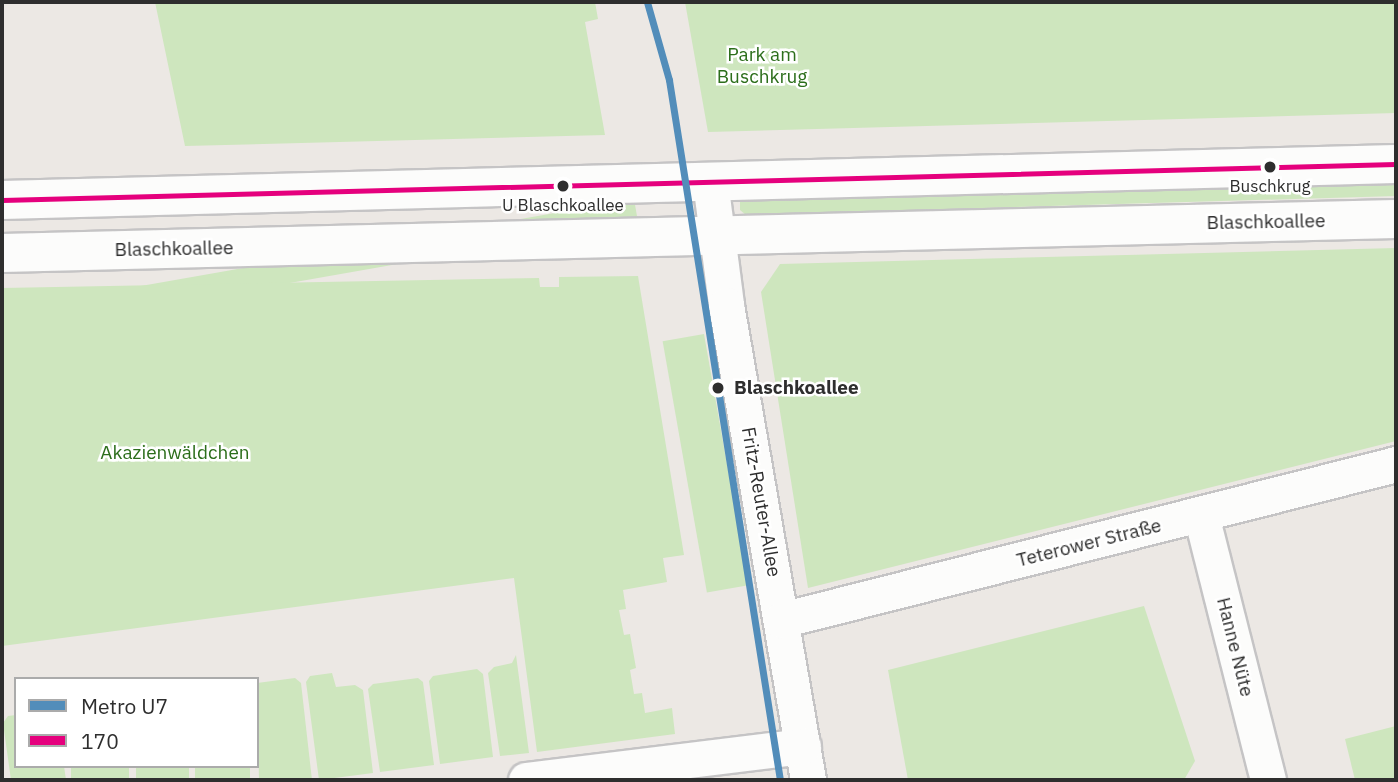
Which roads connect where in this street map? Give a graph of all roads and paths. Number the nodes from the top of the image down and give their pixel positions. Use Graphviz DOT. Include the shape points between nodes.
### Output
graph roads {
  1 [pos="1396,164"];
  2 [pos="710,181"];
  3 [pos="2,200"];
  4 [pos="1396,219"];
  5 [pos="717,235"];
  6 [pos="2,253"];
  7 [pos="1396,464"];
  8 [pos="1201,515"];
  9 [pos="781,620"];
  10 [pos="803,746"];
  11 [pos="526,780"];
  12 [pos="808,780"];
  13 [pos="1268,780"];
  1 -- 2 [label="main road"];
  2 -- 3 [label="main road"];
  2 -- 5 [label="street, Fritz-Reuter-Allee"];
  4 -- 5 [label="main road, Blaschkoallee"];
  5 -- 6 [label="main road, Blaschkoallee"];
  5 -- 9 [label="street, Fritz-Reuter-Allee"];
  7 -- 8 [label="street, Teterower Straße"];
  8 -- 9 [label="street, Teterower Straße"];
  8 -- 13 [label="street, Hanne Nüte"];
  9 -- 10 [label="street, Fritz-Reuter-Allee"];
  10 -- 11 [label="street"];
  10 -- 12 [label="street, Fritz-Reuter-Allee"];
}
